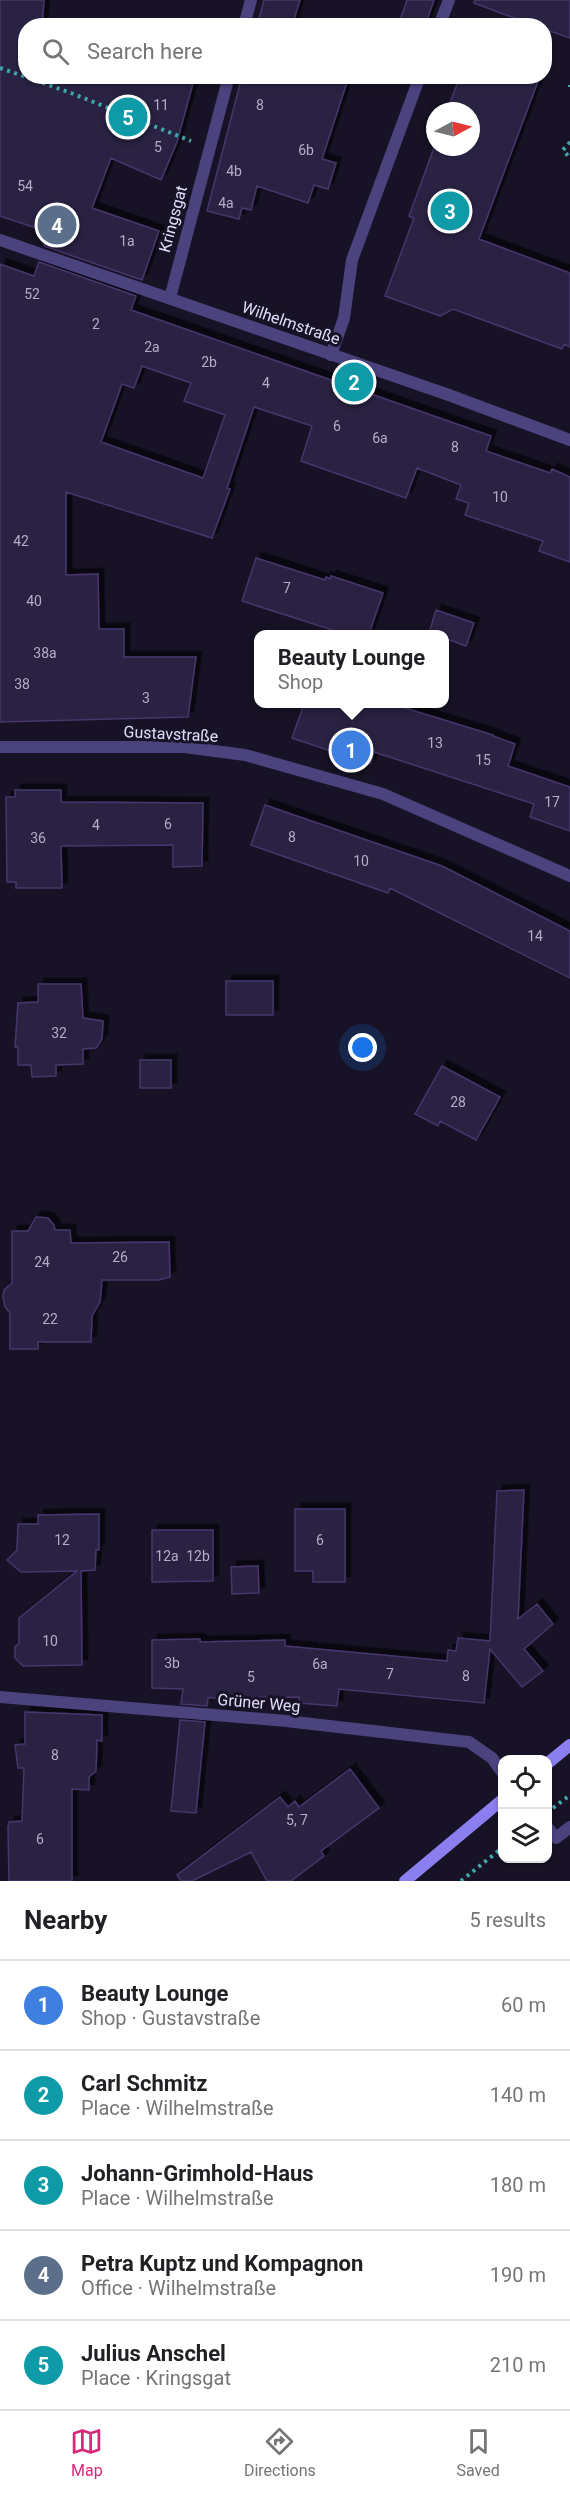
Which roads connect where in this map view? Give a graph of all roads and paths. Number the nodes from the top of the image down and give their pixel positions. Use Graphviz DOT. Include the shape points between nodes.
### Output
graph roads {
  1 [pos="251,0"];
  2 [pos="449,0"];
  3 [pos="246,18"];
  4 [pos="442,18"];
  5 [pos="0,68"];
  6 [pos="18,74"];
  7 [pos="45,84"];
  8 [pos="227,84"];
  9 [pos="417,84"];
  10 [pos="570,142"];
  11 [pos="209,148"];
  12 [pos="570,158"];
  13 [pos="0,240"];
  14 [pos="170,298"];
  15 [pos="332,355"];
  16 [pos="570,440"];
  17 [pos="0,747"];
  18 [pos="570,876"];
  19 [pos="0,1697"];
  20 [pos="570,1745"];
  21 [pos="552,1760"];
  22 [pos="498,1766"];
  23 [pos="570,1795"];
  24 [pos="498,1803"];
  25 [pos="552,1810"];
  26 [pos="570,1827"];
  27 [pos="552,1833"];
  28 [pos="498,1851"];
  29 [pos="405,1881"];
  30 [pos="460,1881"];
  1 -- 3 [label="street"];
  2 -- 4 [label="street"];
  5 -- 6 [label="path"];
  7 -- 11 [label="path"];
  8 -- 11 [label="street, Kringsgat"];
  9 -- 15 [label="street" via="352,260 344,318"];
  10 -- 12 [label="path" via="563,150"];
  11 -- 14 [label="street, Kringsgat"];
  13 -- 14 [label="street, Wilhelmstraße"];
  14 -- 15 [label="street, Wilhelmstraße"];
  15 -- 16 [label="street, Wilhelmstraße"];
  17 -- 18 [label="street, Gustavstraße" via="184,747 245,755 383,794"];
  19 -- 22 [label="street, Grüner Weg" via="286,1721 469,1742"];
  20 -- 21 [label="main road"];
  23 -- 25 [label="path"];
  24 -- 29 [label="main road"];
  26 -- 27 [label="street" via="556,1838"];
  28 -- 30 [label="path"];
}
